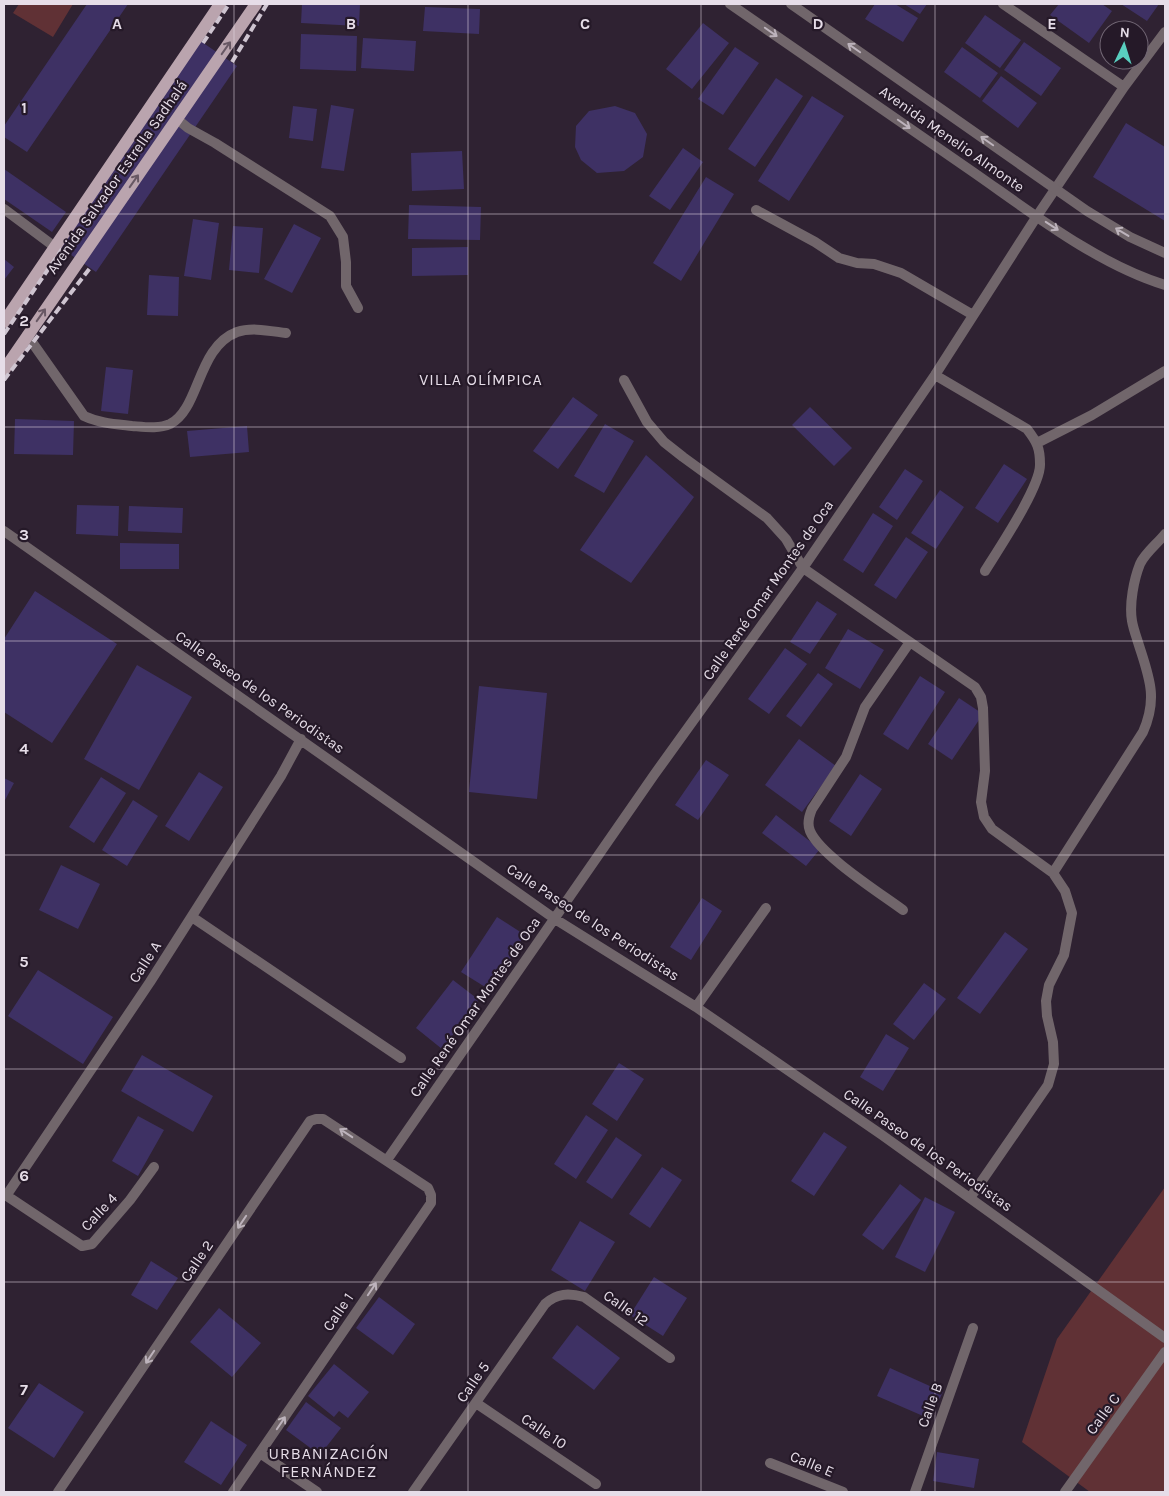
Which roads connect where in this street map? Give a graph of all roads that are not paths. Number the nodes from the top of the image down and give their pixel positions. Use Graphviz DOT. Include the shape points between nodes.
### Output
graph roads {
  1 [pos="220,4"];
  2 [pos="256,4"];
  3 [pos="730,4"];
  4 [pos="791,4"];
  5 [pos="1003,4"];
  6 [pos="1165,32"];
  7 [pos="1124,87"];
  8 [pos="177,119"];
  9 [pos="1055,189"];
  10 [pos="4,209"];
  11 [pos="756,210"];
  12 [pos="1037,216"];
  13 [pos="55,247"];
  14 [pos="1165,253"];
  15 [pos="1165,286"];
  16 [pos="358,308"];
  17 [pos="973,315"];
  18 [pos="4,322"];
  19 [pos="286,333"];
  20 [pos="27,335"];
  21 [pos="4,370"];
  22 [pos="1165,372"];
  23 [pos="935,375"];
  24 [pos="624,380"];
  25 [pos="1038,443"];
  26 [pos="4,531"];
  27 [pos="1165,534"];
  28 [pos="803,568"];
  29 [pos="985,571"];
  30 [pos="910,642"];
  31 [pos="301,739"];
  32 [pos="1053,873"];
  33 [pos="766,908"];
  34 [pos="902,910"];
  35 [pos="192,917"];
  36 [pos="555,919"];
  37 [pos="696,1007"];
  38 [pos="401,1058"];
  39 [pos="387,1160"];
  40 [pos="154,1167"];
  41 [pos="5,1195"];
  42 [pos="970,1198"];
  43 [pos="561,1295"];
  44 [pos="974,1328"];
  45 [pos="1165,1338"];
  46 [pos="1165,1352"];
  47 [pos="670,1358"];
  48 [pos="476,1403"];
  49 [pos="260,1453"];
  50 [pos="770,1463"];
  51 [pos="596,1484"];
  52 [pos="58,1492"];
  53 [pos="233,1492"];
  54 [pos="317,1492"];
  55 [pos="413,1492"];
  56 [pos="843,1492"];
  57 [pos="915,1492"];
  58 [pos="1065,1492"];
  1 -- 13 [label="main road, Avenida Salvador Estrella Sadhalá"];
  8 -- 2 [label="main road, Avenida Salvador Estrella Sadhalá, one-way"];
  3 -- 12 [label="street, Avenida Menelio Almonte, one-way"];
  9 -- 4 [label="street, Avenida Menelio Almonte, one-way"];
  5 -- 7 [label="street"];
  6 -- 7 [label="street, Calle René Omar Montes de Oca"];
  7 -- 9 [label="street, Calle René Omar Montes de Oca"];
  8 -- 16 [label="street" via="330,216 343,237 346,286"];
  20 -- 8 [label="main road, Avenida Salvador Estrella Sadhalá, one-way"];
  9 -- 12 [label="street, Calle René Omar Montes de Oca"];
  14 -- 9 [label="street, Avenida Menelio Almonte, one-way" via="1130,237"];
  10 -- 13 [label="street"];
  11 -- 17 [label="street" via="839,258 901,273"];
  12 -- 15 [label="street, Avenida Menelio Almonte, one-way" via="1102,258"];
  12 -- 17 [label="street, Calle René Omar Montes de Oca"];
  13 -- 18 [label="main road, Avenida Salvador Estrella Sadhalá"];
  17 -- 23 [label="street, Calle René Omar Montes de Oca"];
  19 -- 20 [label="street" via="257,329 236,332 210,354 181,416 170,424 146,428 95,421 84,416"];
  20 -- 21 [label="main road, Avenida Salvador Estrella Sadhalá"];
  22 -- 25 [label="street"];
  23 -- 25 [label="street" via="1027,430"];
  23 -- 28 [label="street, Calle René Omar Montes de Oca"];
  24 -- 28 [label="street" via="647,422 664,442 767,518 786,539"];
  25 -- 29 [label="street" via="1040,466 1033,490"];
  26 -- 31 [label="street, Calle Paseo de los Periodistas"];
  27 -- 32 [label="street" via="1141,562 1133,588 1131,620 1152,694 1149,720"];
  28 -- 30 [label="street"];
  28 -- 36 [label="street, Calle René Omar Montes de Oca"];
  30 -- 32 [label="street" via="975,687 983,708 985,771 981,802 984,817 992,829"];
  30 -- 34 [label="street" via="865,707 846,757 809,817 809,830 816,842"];
  31 -- 35 [label="street, Calle A"];
  31 -- 36 [label="street, Calle Paseo de los Periodistas"];
  32 -- 42 [label="street" via="1065,891 1072,913 1064,954 1049,985 1046,1000 1053,1042 1052,1075 1048,1086"];
  33 -- 37 [label="street"];
  35 -- 38 [label="street"];
  35 -- 41 [label="street, Calle A"];
  36 -- 37 [label="street, Calle Paseo de los Periodistas"];
  36 -- 39 [label="street, Calle René Omar Montes de Oca"];
  37 -- 42 [label="street, Calle Paseo de los Periodistas"];
  49 -- 39 [label="street, Calle 1, one-way" via="430,1203 428,1188"];
  39 -- 52 [label="street, Calle 2, one-way" via="323,1119 310,1122"];
  40 -- 41 [label="street, Calle 4" via="92,1244 82,1246"];
  42 -- 45 [label="street, Calle Paseo de los Periodistas"];
  43 -- 47 [label="street, Calle 12" via="584,1296"];
  43 -- 48 [label="street, Calle 5" via="545,1304"];
  44 -- 57 [label="street, Calle B"];
  46 -- 58 [label="street, Calle C"];
  48 -- 51 [label="street, Calle 10"];
  48 -- 55 [label="street, Calle 5"];
  49 -- 53 [label="street, Calle 1"];
  49 -- 54 [label="street"];
  50 -- 56 [label="street, Calle E"];
}
